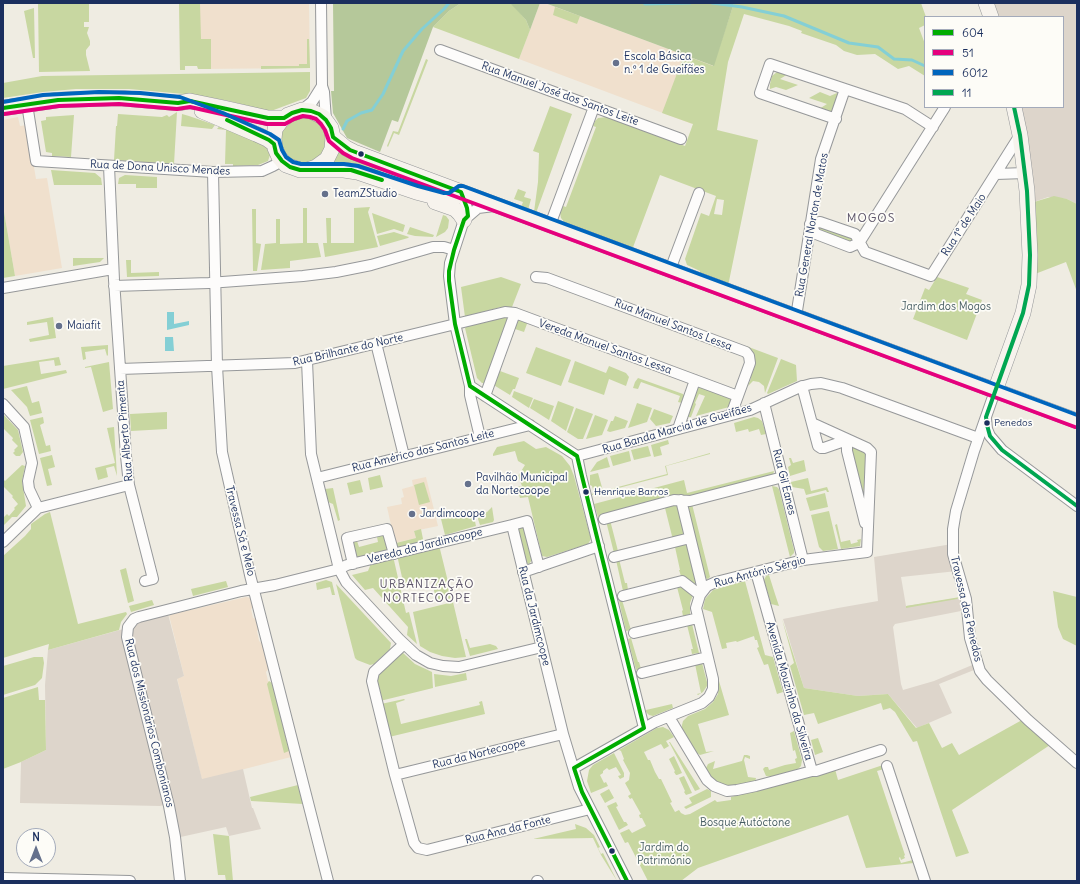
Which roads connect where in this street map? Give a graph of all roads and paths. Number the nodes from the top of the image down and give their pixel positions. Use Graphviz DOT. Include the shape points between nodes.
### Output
graph roads {
  1 [pos="321,3"];
  2 [pos="986,3"];
  3 [pos="991,16"];
  4 [pos="440,50"];
  5 [pos="322,86"];
  6 [pos="845,89"];
  7 [pos="178,103"];
  8 [pos="27,104"];
  9 [pos="594,107"];
  10 [pos="3,108"];
  11 [pos="944,108"];
  12 [pos="1014,108"];
  13 [pos="302,110"];
  14 [pos="284,118"];
  15 [pos="836,119"];
  16 [pos="326,120"];
  17 [pos="933,127"];
  18 [pos="1019,130"];
  19 [pos="333,137"];
  20 [pos="681,139"];
  21 [pos="274,144"];
  22 [pos="282,161"];
  23 [pos="109,166"];
  24 [pos="307,170"];
  25 [pos="213,172"];
  26 [pos="1025,173"];
  27 [pos="996,174"];
  28 [pos="416,192"];
  29 [pos="461,192"];
  30 [pos="699,193"];
  31 [pos="498,206"];
  32 [pos="466,218"];
  33 [pos="810,224"];
  34 [pos="550,225"];
  35 [pos="859,243"];
  36 [pos="454,250"];
  37 [pos="113,269"];
  38 [pos="670,270"];
  39 [pos="536,276"];
  40 [pos="215,282"];
  41 [pos="114,286"];
  42 [pos="3,288"];
  43 [pos="516,313"];
  44 [pos="796,317"];
  45 [pos="455,324"];
  46 [pos="376,343"];
  47 [pos="307,361"];
  48 [pos="217,366"];
  49 [pos="120,369"];
  50 [pos="695,380"];
  51 [pos="470,386"];
  52 [pos="802,386"];
  53 [pos="995,391"];
  54 [pos="485,396"];
  55 [pos="738,396"];
  56 [pos="764,403"];
  57 [pos="3,404"];
  58 [pos="731,415"];
  59 [pos="986,417"];
  60 [pos="1077,421"];
  61 [pos="812,424"];
  62 [pos="530,425"];
  63 [pos="678,429"];
  64 [pos="480,437"];
  65 [pos="978,438"];
  66 [pos="847,440"];
  67 [pos="404,456"];
  68 [pos="577,456"];
  69 [pos="783,477"];
  70 [pos="317,478"];
  71 [pos="129,485"];
  72 [pos="681,500"];
  73 [pos="1077,506"];
  74 [pos="38,508"];
  75 [pos="604,518"];
  76 [pos="512,525"];
  77 [pos="867,533"];
  78 [pos="690,538"];
  79 [pos="3,542"];
  80 [pos="599,546"];
  81 [pos="394,554"];
  82 [pos="614,557"];
  83 [pos="803,560"];
  84 [pos="353,564"];
  85 [pos="539,567"];
  86 [pos="339,570"];
  87 [pos="523,572"];
  88 [pos="756,572"];
  89 [pos="145,581"];
  90 [pos="254,589"];
  91 [pos="702,590"];
  92 [pos="623,596"];
  93 [pos="698,618"];
  94 [pos="634,633"];
  95 [pos="404,644"];
  96 [pos="542,647"];
  97 [pos="707,657"];
  98 [pos="642,673"];
  99 [pos="669,717"];
  100 [pos="644,728"];
  101 [pos="563,734"];
  102 [pos="881,750"];
  103 [pos="1077,763"];
  104 [pos="887,766"];
  105 [pos="574,768"];
  106 [pos="812,771"];
  107 [pos="395,774"];
  108 [pos="590,809"];
  109 [pos="3,878"];
  110 [pos="59,880"];
  111 [pos="130,881"];
  112 [pos="180,881"];
  113 [pos="328,881"];
  114 [pos="627,881"];
  115 [pos="925,881"];
  1 -- 5 [label="street"];
  2 -- 3 [label="main road"];
  4 -- 9 [label="street, Rua Manuel José dos Santos Leite"];
  5 -- 13 [label="street" via="317,96"];
  5 -- 16 [label="street"];
  6 -- 15 [label="street, Rua General Norton de Matos"];
  6 -- 15 [label="street" via="770,64 760,93"];
  6 -- 17 [label="street" via="905,109"];
  7 -- 8 [label="main road" via="99,98"];
  7 -- 14 [label="main road" via="190,102 268,118"];
  7 -- 21 [label="main road" via="221,118"];
  8 -- 10 [label="main road"];
  8 -- 23 [label="street, Rua de Dona Unisco Mendes" via="36,161"];
  9 -- 20 [label="street, Rua Manuel José dos Santos Leite"];
  9 -- 34 [label="street"];
  11 -- 17 [label="street"];
  12 -- 18 [label="main road"];
  13 -- 14 [label="main road"];
  13 -- 16 [label="main road" via="315,112"];
  14 -- 21 [label="main road" via="275,129"];
  15 -- 33 [label="street, Rua General Norton de Matos" via="821,159"];
  16 -- 19 [label="main road"];
  17 -- 35 [label="street"];
  18 -- 26 [label="main road"];
  18 -- 27 [label="street, Rua 1º de Maio"];
  19 -- 24 [label="main road" via="332,149 327,159"];
  19 -- 29 [label="main road" via="354,152"];
  21 -- 22 [label="main road" via="276,153"];
  22 -- 24 [label="main road" via="295,169"];
  22 -- 25 [label="street, Rua de Dona Unisco Mendes" via="262,171"];
  23 -- 25 [label="street, Rua de Dona Unisco Mendes"];
  23 -- 37 [label="street, Rua Alberto Pimenta"];
  24 -- 28 [label="main road" via="357,172"];
  25 -- 40 [label="street, Travessa Sá e Melo"];
  26 -- 27 [label="street"];
  26 -- 53 [label="main road" via="1030,255 1029,285 1023,313"];
  27 -- 35 [label="street, Rua 1º de Maio" via="931,276 865,252"];
  28 -- 29 [label="main road" via="443,199 450,199"];
  28 -- 32 [label="main road" via="455,209"];
  29 -- 31 [label="main road"];
  29 -- 32 [label="street" via="467,208"];
  30 -- 38 [label="street"];
  31 -- 32 [label="street" via="478,208"];
  31 -- 34 [label="main road"];
  32 -- 36 [label="street"];
  33 -- 35 [label="street" via="816,234 850,247"];
  33 -- 44 [label="street, Rua General Norton de Matos"];
  34 -- 38 [label="main road"];
  36 -- 40 [label="street" via="433,247 383,262 336,272"];
  36 -- 45 [label="street" via="449,281"];
  37 -- 41 [label="street, Rua Alberto Pimenta"];
  37 -- 42 [label="street"];
  38 -- 44 [label="main road"];
  39 -- 55 [label="street, Rua Manuel Santos Lessa" via="746,352 750,356 750,363"];
  40 -- 41 [label="street"];
  40 -- 48 [label="street, Travessa Sá e Melo"];
  41 -- 49 [label="street, Rua Alberto Pimenta"];
  43 -- 45 [label="street, Vereda Manuel Santos Lessa" via="501,312"];
  43 -- 50 [label="street, Vereda Manuel Santos Lessa"];
  43 -- 54 [label="street"];
  44 -- 53 [label="main road"];
  45 -- 46 [label="street, Rua Brilhante do Norte"];
  45 -- 51 [label="street"];
  46 -- 47 [label="street, Rua Brilhante do Norte"];
  46 -- 67 [label="street"];
  47 -- 48 [label="street, Rua Brilhante do Norte"];
  47 -- 70 [label="street" via="310,444"];
  48 -- 49 [label="street, Rua Alberto Pimenta"];
  48 -- 90 [label="street, Travessa Sá e Melo" via="222,452"];
  49 -- 71 [label="street, Rua Alberto Pimenta"];
  50 -- 55 [label="street, Vereda Manuel Santos Lessa"];
  50 -- 63 [label="street"];
  51 -- 54 [label="street"];
  51 -- 64 [label="street"];
  52 -- 56 [label="street, Rua Banda Marcial de Gueifães"];
  52 -- 61 [label="street"];
  52 -- 65 [label="street, Rua Banda Marcial de Gueifães" via="822,383 835,386"];
  53 -- 59 [label="street, Travessa dos Penedos"];
  53 -- 60 [label="main road"];
  54 -- 62 [label="street"];
  55 -- 58 [label="street, Rua Manuel Santos Lessa"];
  56 -- 58 [label="street, Rua Banda Marcial de Gueifães"];
  56 -- 69 [label="street, Rua Gil Eanes"];
  57 -- 74 [label="street" via="24,427 32,463 29,489"];
  58 -- 63 [label="street, Rua Banda Marcial de Gueifães"];
  59 -- 65 [label="street, Travessa dos Penedos"];
  59 -- 73 [label="street" via="989,433 1002,450"];
  61 -- 66 [label="street"];
  61 -- 66 [label="street" via="817,445 820,447"];
  62 -- 64 [label="street, Rua Américo dos Santos Leite"];
  62 -- 68 [label="street"];
  63 -- 68 [label="street, Rua Banda Marcial de Gueifães"];
  64 -- 67 [label="street, Rua Américo dos Santos Leite"];
  65 -- 103 [label="street, Travessa dos Penedos" via="953,529 953,554 966,604 972,647 980,671 985,677 1022,715"];
  66 -- 77 [label="street" via="847,450"];
  66 -- 77 [label="street" via="867,448 871,453"];
  67 -- 70 [label="street, Rua Américo dos Santos Leite"];
  68 -- 80 [label="street"];
  69 -- 72 [label="street"];
  69 -- 83 [label="street, Rua Gil Eanes"];
  70 -- 86 [label="street"];
  71 -- 74 [label="street"];
  71 -- 89 [label="street, Rua Alberto Pimenta" via="153,578"];
  72 -- 75 [label="street"];
  72 -- 78 [label="street"];
  74 -- 79 [label="street"];
  76 -- 81 [label="street, Vereda da Jardimcoope"];
  76 -- 85 [label="street, Rua da Jardimcoope" via="527,521"];
  76 -- 87 [label="street, Rua da Jardimcoope"];
  77 -- 83 [label="street, Rua António Sérgio" via="867,552"];
  78 -- 82 [label="street"];
  78 -- 91 [label="street"];
  80 -- 85 [label="street"];
  80 -- 100 [label="street"];
  81 -- 84 [label="street, Vereda da Jardimcoope"];
  81 -- 84 [label="street" via="387,529 347,538"];
  83 -- 88 [label="street, Rua António Sérgio"];
  84 -- 86 [label="street, Vereda da Jardimcoope"];
  85 -- 87 [label="street"];
  86 -- 90 [label="street, Vereda da Jardimcoope"];
  86 -- 95 [label="street" via="346,582"];
  87 -- 96 [label="street, Rua da Jardimcoope"];
  88 -- 91 [label="street, Rua António Sérgio" via="716,582"];
  88 -- 106 [label="street, Avenida Mouzinho da Silveira"];
  90 -- 112 [label="street, Rua dos Missionários Combonianos" via="137,617 127,630 171,813"];
  90 -- 113 [label="street, Travessa Sá e Melo"];
  91 -- 92 [label="street" via="682,581"];
  91 -- 93 [label="street" via="696,608"];
  93 -- 94 [label="street"];
  93 -- 97 [label="street"];
  95 -- 96 [label="street" via="426,661 449,667"];
  95 -- 107 [label="street" via="377,669 372,679"];
  96 -- 101 [label="street, Rua da Jardimcoope"];
  97 -- 98 [label="street"];
  97 -- 99 [label="street" via="714,684 709,697 702,703"];
  99 -- 100 [label="street"];
  99 -- 106 [label="street, Avenida Mouzinho da Silveira" via="707,780 719,789 737,790"];
  100 -- 105 [label="street"];
  101 -- 105 [label="street, Rua da Jardimcoope"];
  101 -- 107 [label="street, Rua da Nortecoope"];
  102 -- 106 [label="street"];
  104 -- 115 [label="street"];
  105 -- 108 [label="street, Rua da Jardimcoope" via="579,787"];
  107 -- 108 [label="street, Rua Ana da Fonte" via="414,843 418,848 427,850"];
  108 -- 114 [label="street, Rua da Jardimcoope"];
  109 -- 110 [label="street"];
  110 -- 111 [label="street"];
}
